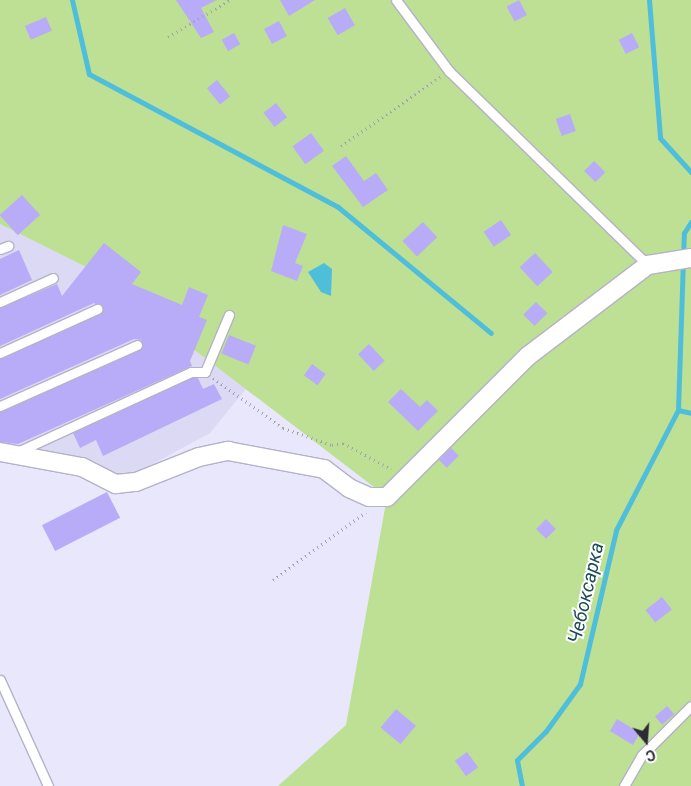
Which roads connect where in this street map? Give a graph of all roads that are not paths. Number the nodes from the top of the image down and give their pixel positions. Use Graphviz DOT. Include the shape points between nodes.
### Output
graph roads {
  1 [pos="396,0"];
  2 [pos="691,258"];
  3 [pos="648,265"];
  4 [pos="54,278"];
  5 [pos="0,302"];
  6 [pos="97,309"];
  7 [pos="229,315"];
  8 [pos="137,345"];
  9 [pos="0,353"];
  10 [pos="0,406"];
  11 [pos="6,453"];
  12 [pos="0,680"];
  13 [pos="691,706"];
  14 [pos="48,786"];
  15 [pos="624,786"];
  1 -- 3 [label="lane" via="449,71"];
  2 -- 3 [label="street"];
  3 -- 11 [label="street" via="528,356 387,497 369,497 349,488 324,469 228,451 199,457 136,482 116,484 82,467"];
  4 -- 5 [label="lane"];
  6 -- 9 [label="lane"];
  7 -- 11 [label="lane" via="205,372 190,372"];
  8 -- 10 [label="lane"];
  12 -- 14 [label="lane"];
  13 -- 15 [label="lane" via="642,755"];
}
